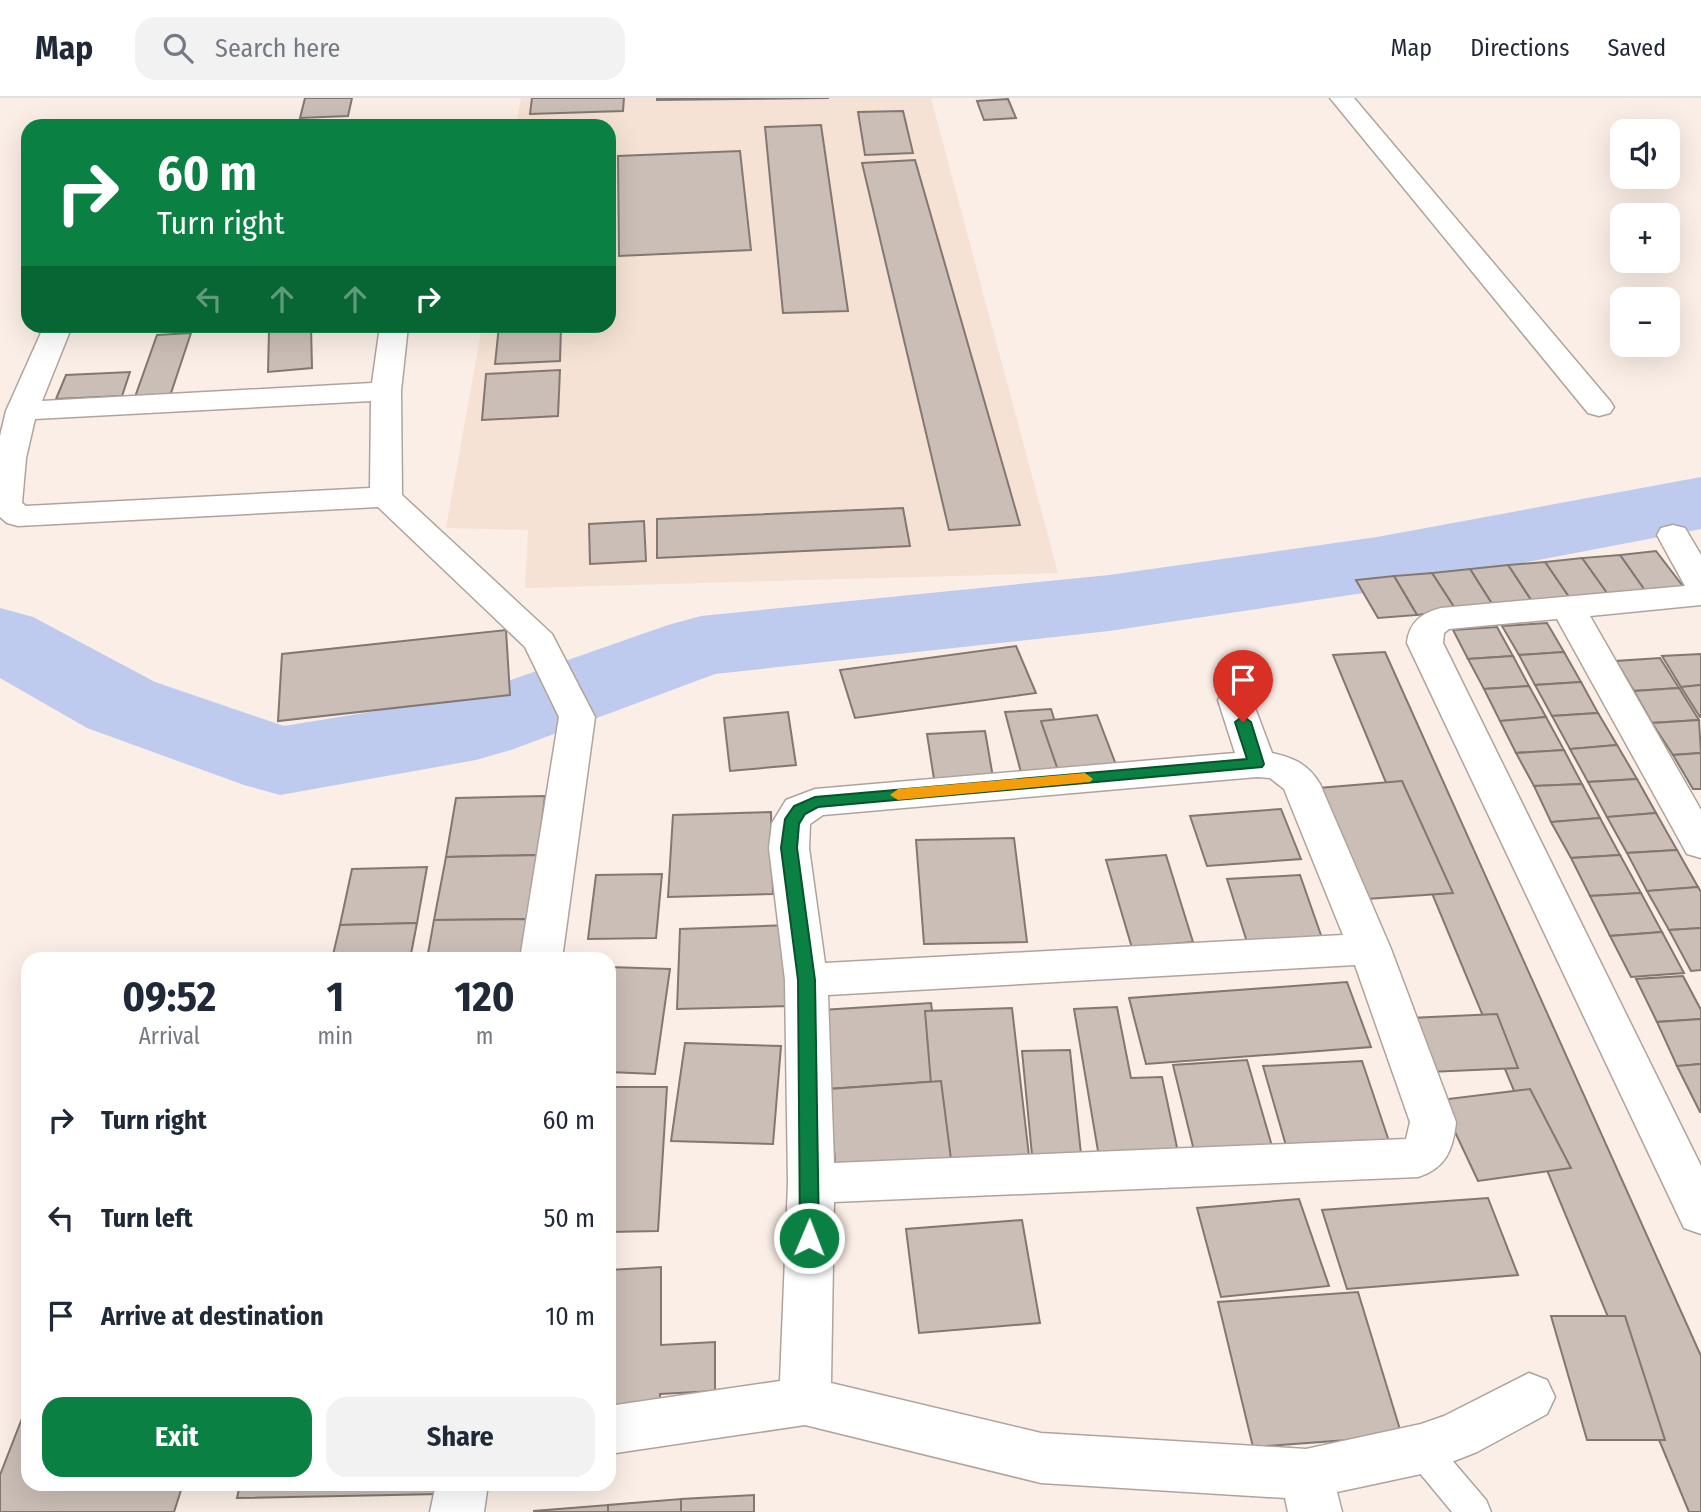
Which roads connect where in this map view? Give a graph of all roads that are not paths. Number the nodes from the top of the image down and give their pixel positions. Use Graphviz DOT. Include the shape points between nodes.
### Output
graph roads {
  1 [pos="1342,98"];
  2 [pos="55,333"];
  3 [pos="393,333"];
  4 [pos="386,391"];
  5 [pos="1599,407"];
  6 [pos="21,411"];
  7 [pos="386,497"];
  8 [pos="1673,535"];
  9 [pos="1701,585"];
  10 [pos="1701,595"];
  11 [pos="1568,607"];
  12 [pos="1236,700"];
  13 [pos="1257,764"];
  14 [pos="1701,844"];
  15 [pos="1370,950"];
  16 [pos="542,952"];
  17 [pos="807,980"];
  18 [pos="811,1183"];
  19 [pos="1701,1214"];
  20 [pos="1529,1397"];
  21 [pos="805,1401"];
  22 [pos="616,1429"];
  23 [pos="1421,1449"];
  24 [pos="461,1491"];
  25 [pos="1311,1493"];
  26 [pos="457,1512"];
  27 [pos="1474,1512"];
  1 -- 5 [label="street"];
  2 -- 6 [label="street"];
  3 -- 4 [label="street"];
  4 -- 6 [label="street"];
  4 -- 7 [label="street"];
  6 -- 7 [label="street" via="6,482 6,505 18,516"];
  7 -- 16 [label="street" via="540,642 577,717"];
  8 -- 9 [label="street"];
  10 -- 11 [label="street"];
  11 -- 14 [label="street"];
  11 -- 19 [label="street" via="1441,619 1429,625 1425,643"];
  12 -- 13 [label="street"];
  13 -- 15 [label="street" via="1285,769 1301,784"];
  13 -- 17 [label="street" via="815,802 800,810 791,823 789,848"];
  15 -- 17 [label="street"];
  15 -- 18 [label="street" via="1433,1122 1432,1142 1418,1158"];
  17 -- 18 [label="street"];
  18 -- 21 [label="street"];
  20 -- 23 [label="street"];
  21 -- 22 [label="street"];
  21 -- 25 [label="street" via="1041,1458"];
  23 -- 25 [label="street"];
  23 -- 27 [label="lane"];
  24 -- 26 [label="street"];
}
